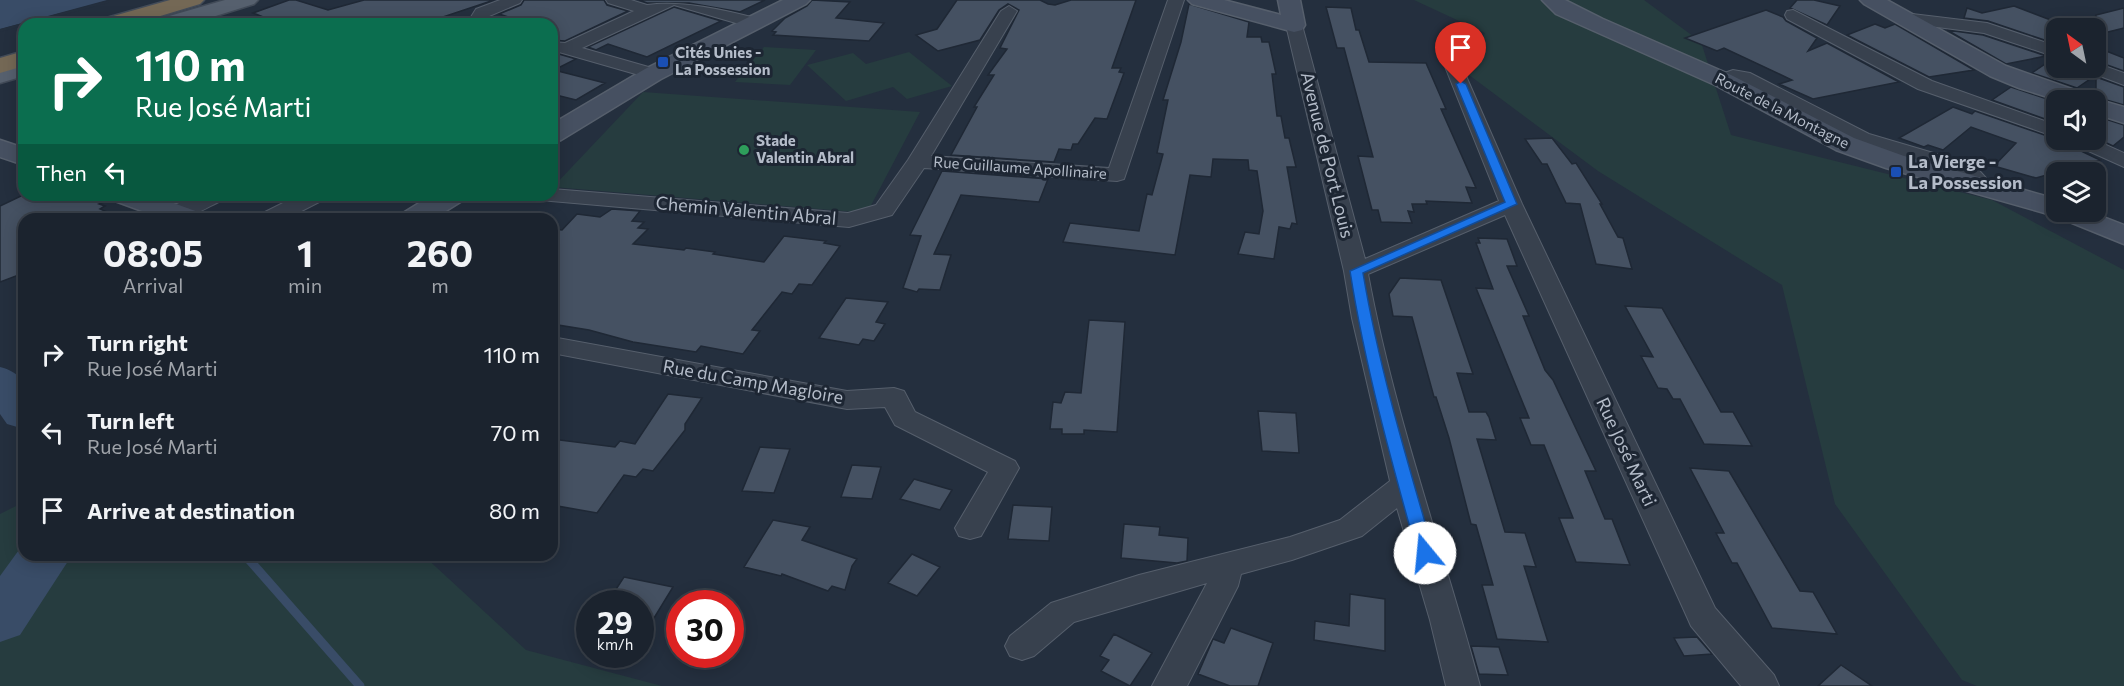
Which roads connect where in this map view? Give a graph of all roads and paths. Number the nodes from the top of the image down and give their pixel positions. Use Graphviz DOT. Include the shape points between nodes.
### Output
graph roads {
  1 [pos="193,0"];
  2 [pos="219,0"];
  3 [pos="247,0"];
  4 [pos="514,0"];
  5 [pos="673,0"];
  6 [pos="799,0"];
  7 [pos="1176,0"];
  8 [pos="1199,0"];
  9 [pos="1552,0"];
  10 [pos="1876,2"];
  11 [pos="630,4"];
  12 [pos="1009,11"];
  13 [pos="1292,12"];
  14 [pos="1793,15"];
  15 [pos="132,18"];
  16 [pos="158,18"];
  17 [pos="187,18"];
  18 [pos="479,18"];
  19 [pos="1904,18"];
  20 [pos="753,23"];
  21 [pos="559,46"];
  22 [pos="2046,48"];
  23 [pos="18,51"];
  24 [pos="0,57"];
  25 [pos="18,60"];
  26 [pos="1453,64"];
  27 [pos="0,66"];
  28 [pos="18,70"];
  29 [pos="2106,72"];
  30 [pos="653,74"];
  31 [pos="0,76"];
  32 [pos="2124,79"];
  33 [pos="2052,90"];
  34 [pos="2106,109"];
  35 [pos="2124,115"];
  36 [pos="2046,127"];
  37 [pos="558,131"];
  38 [pos="0,148"];
  39 [pos="2102,150"];
  40 [pos="18,155"];
  41 [pos="2124,160"];
  42 [pos="918,161"];
  43 [pos="558,196"];
  44 [pos="142,201"];
  45 [pos="206,201"];
  46 [pos="304,201"];
  47 [pos="433,201"];
  48 [pos="1511,204"];
  49 [pos="2046,205"];
  50 [pos="176,213"];
  51 [pos="188,213"];
  52 [pos="280,213"];
  53 [pos="420,213"];
  54 [pos="2091,222"];
  55 [pos="2124,235"];
  56 [pos="1356,271"];
  57 [pos="558,346"];
  58 [pos="1405,485"];
  59 [pos="970,528"];
  60 [pos="1227,564"];
  61 [pos="1022,646"];
  62 [pos="1169,686"];
  63 [pos="1463,686"];
  64 [pos="1762,686"];
  1 -- 15 [label="highway"];
  2 -- 16 [label="highway"];
  3 -- 17 [label="main road"];
  4 -- 18 [label="street" via="482,13"];
  5 -- 11 [label="street"];
  5 -- 20 [label="street"];
  6 -- 20 [label="main road"];
  7 -- 42 [label="street, Rue Guillaume Apollinaire" via="1117,175"];
  8 -- 13 [label="main road"];
  9 -- 49 [label="main road, Route de la Montagne" via="1595,24 1723,80 1845,144"];
  10 -- 19 [label="main road"];
  11 -- 21 [label="street"];
  12 -- 42 [label="street, Chemin Valentin Abral"];
  13 -- 56 [label="street, Avenue de Port Louis"];
  14 -- 36 [label="street" via="1925,85"];
  19 -- 22 [label="street" via="1988,28"];
  19 -- 33 [label="main road" via="1971,58"];
  20 -- 30 [label="main road"];
  21 -- 30 [label="street"];
  23 -- 24 [label="highway"];
  25 -- 27 [label="highway"];
  26 -- 48 [label="street, Rue José Marti"];
  28 -- 31 [label="main road"];
  29 -- 32 [label="street"];
  30 -- 37 [label="main road"];
  34 -- 35 [label="main road"];
  38 -- 40 [label="main road"];
  39 -- 41 [label="street"];
  42 -- 43 [label="street, Chemin Valentin Abral" via="884,210 849,220"];
  44 -- 50 [label="main road"];
  45 -- 51 [label="street"];
  46 -- 52 [label="street"];
  47 -- 53 [label="main road"];
  48 -- 56 [label="street"];
  48 -- 64 [label="street, Rue José Marti" via="1703,617"];
  54 -- 55 [label="main road"];
  56 -- 58 [label="street, Avenue de Port Louis"];
  57 -- 59 [label="street, Rue du Camp Magloire" via="847,400 894,397 905,418 1005,468"];
  58 -- 60 [label="street" via="1351,528"];
  58 -- 63 [label="street, Avenue de Port Louis"];
  60 -- 61 [label="street" via="1063,612"];
  60 -- 62 [label="street" via="1222,586"];
}
